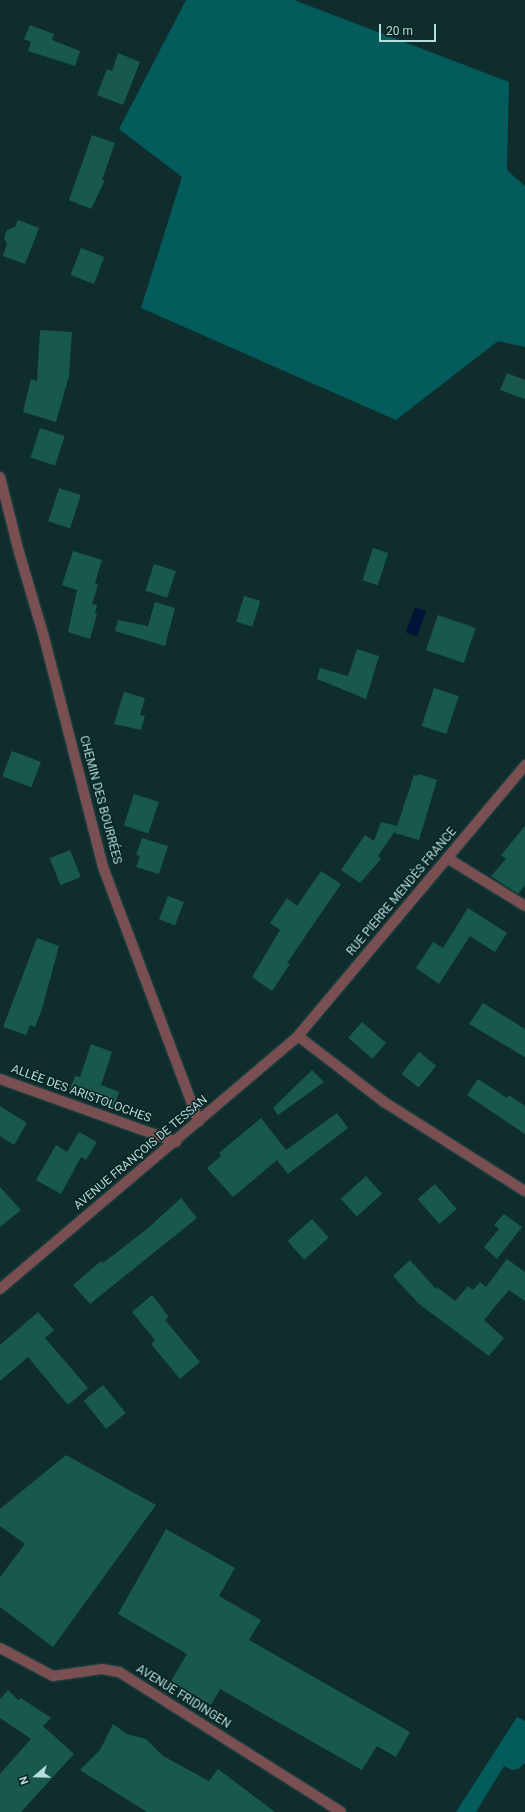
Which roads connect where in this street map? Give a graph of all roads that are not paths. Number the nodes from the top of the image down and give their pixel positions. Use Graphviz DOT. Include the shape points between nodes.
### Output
graph roads {
  1 [pos="0,477"];
  2 [pos="525,766"];
  3 [pos="447,858"];
  4 [pos="525,906"];
  5 [pos="298,1036"];
  6 [pos="0,1079"];
  7 [pos="199,1122"];
  8 [pos="176,1142"];
  9 [pos="525,1191"];
  10 [pos="0,1289"];
  11 [pos="0,1648"];
  12 [pos="341,1812"];
  1 -- 7 [label="street, CHEMIN DES BOURRÉES" via="103,867"];
  2 -- 3 [label="street, RUE PIERRE MENDÈS FRANCE"];
  3 -- 4 [label="street"];
  3 -- 5 [label="street, RUE PIERRE MENDÈS FRANCE"];
  5 -- 7 [label="street, AVENUE FRANÇOIS DE TESSAN"];
  5 -- 9 [label="street" via="384,1102"];
  6 -- 8 [label="street, ALLÉE DES ARISTOLOCHES"];
  7 -- 8 [label="street, AVENUE FRANÇOIS DE TESSAN"];
  8 -- 10 [label="street, AVENUE FRANÇOIS DE TESSAN"];
  11 -- 12 [label="street, AVENUE FRIDINGEN" via="53,1676 102,1669 119,1672"];
}
